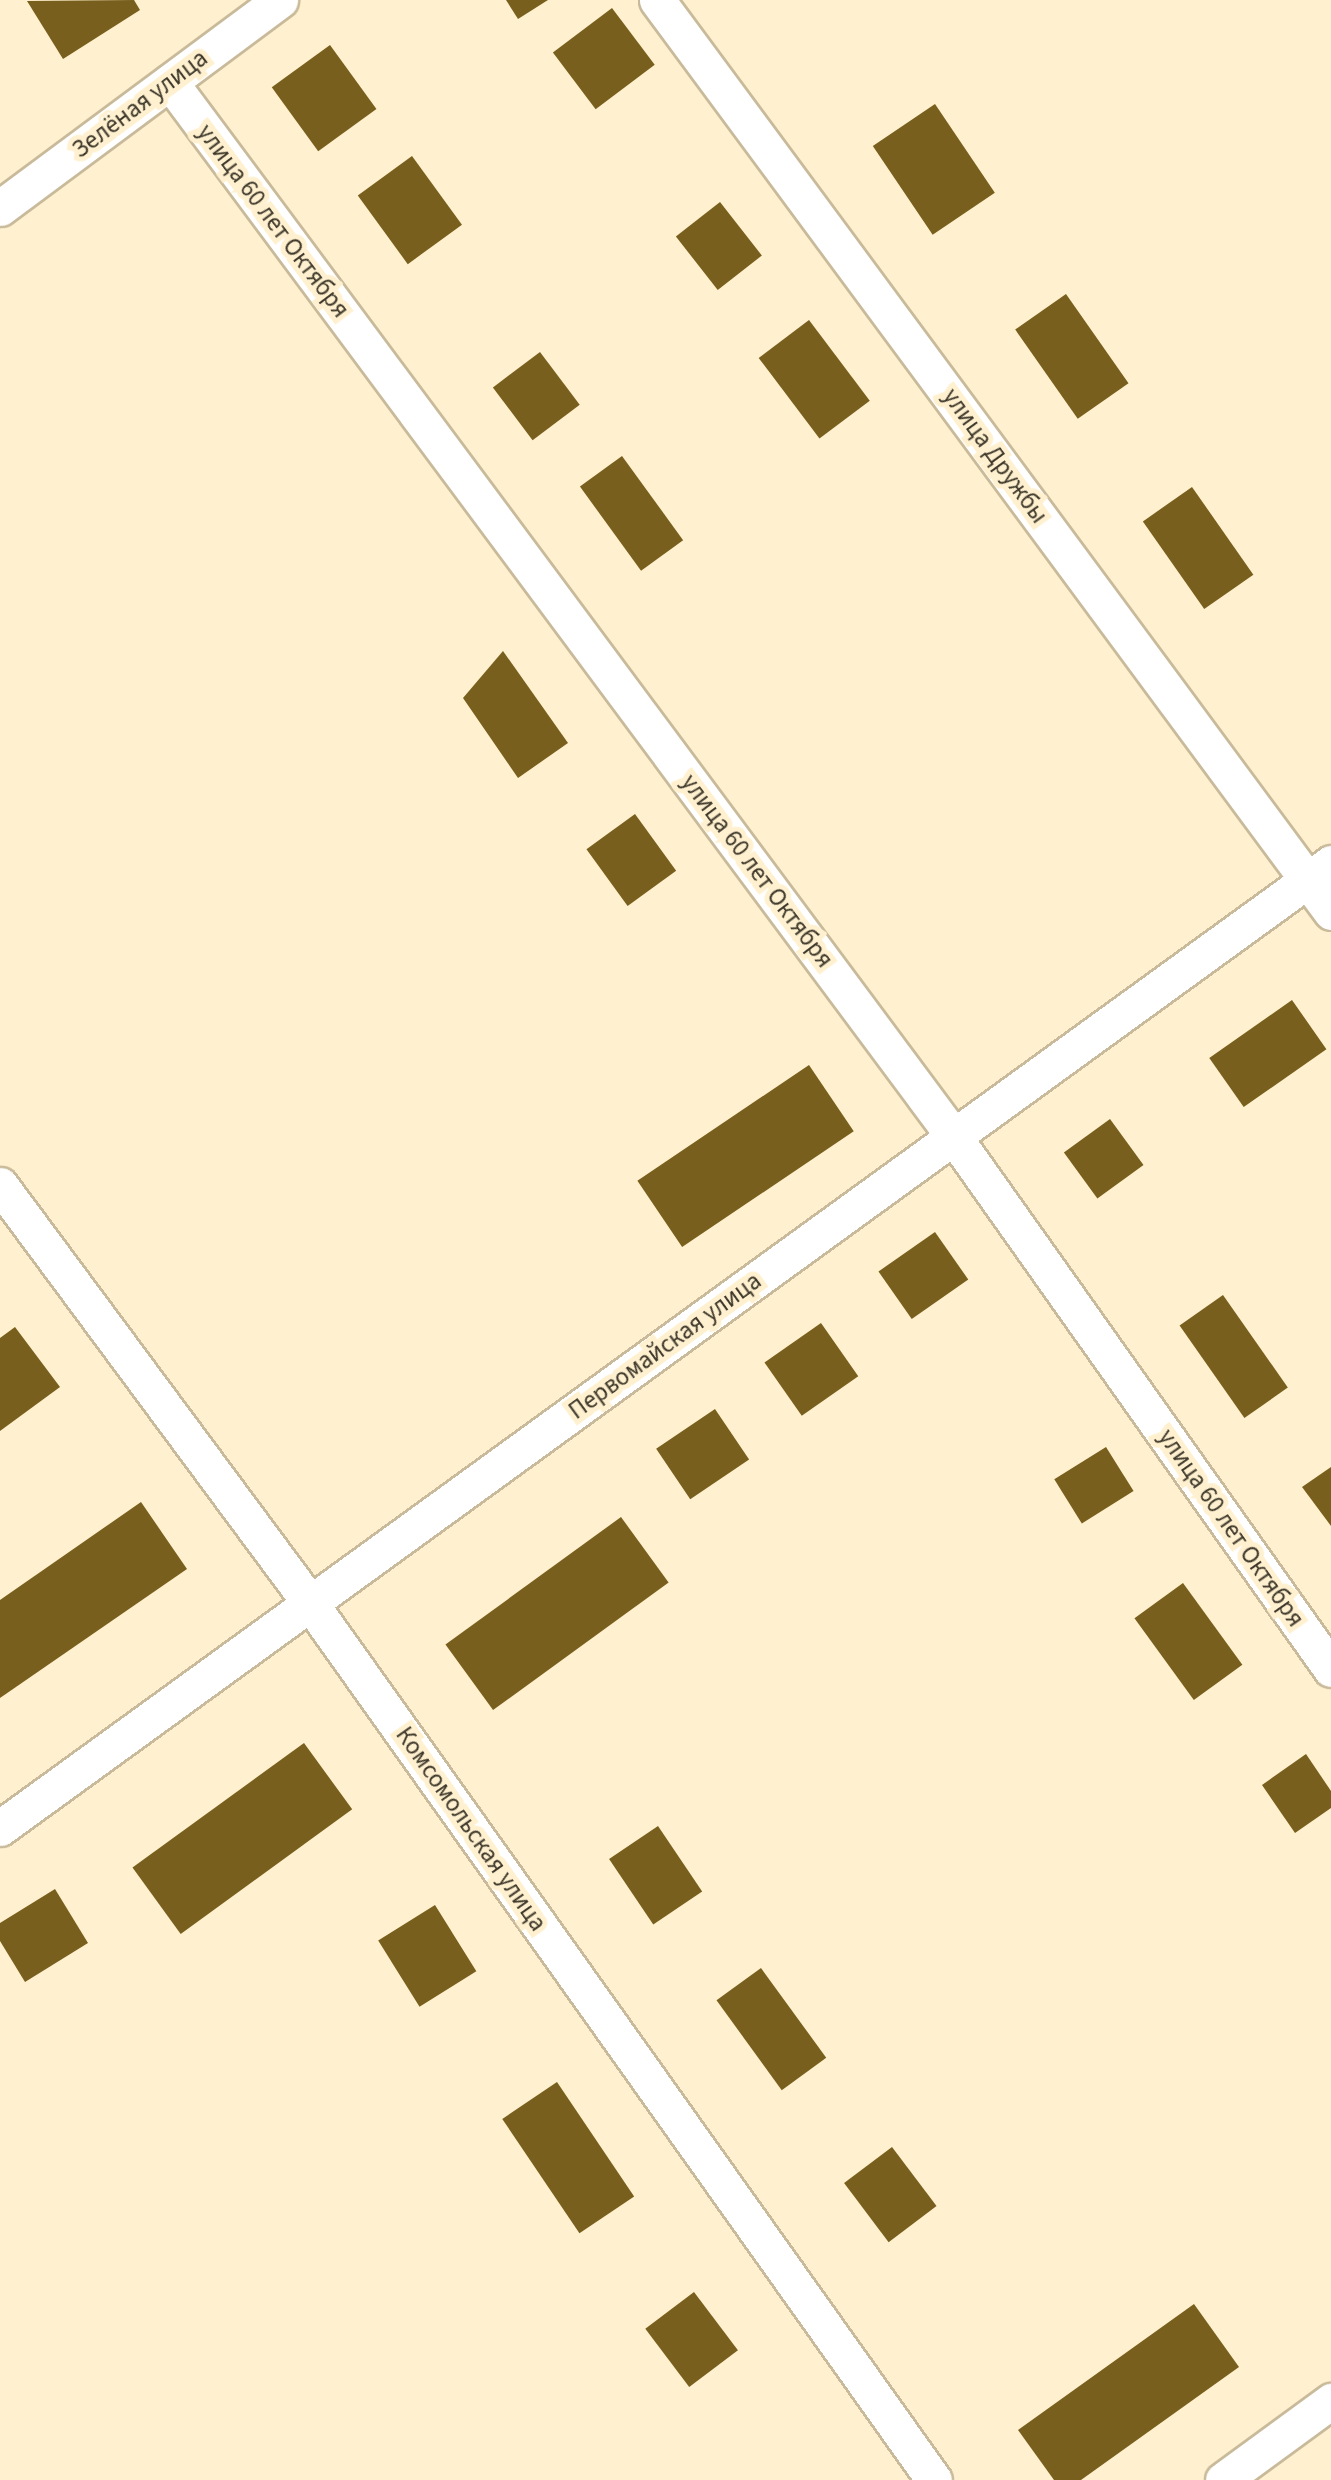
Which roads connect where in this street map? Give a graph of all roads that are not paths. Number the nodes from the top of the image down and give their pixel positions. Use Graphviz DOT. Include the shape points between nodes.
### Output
graph roads {
  1 [pos="280,0"];
  2 [pos="658,0"];
  3 [pos="170,82"];
  4 [pos="0,208"];
  5 [pos="1320,872"];
  6 [pos="1331,912"];
  7 [pos="954,1137"];
  8 [pos="0,1185"];
  9 [pos="310,1603"];
  10 [pos="1331,1669"];
  11 [pos="0,1828"];
  12 [pos="1331,2401"];
  13 [pos="934,2480"];
  14 [pos="1223,2480"];
  1 -- 3 [label="street, Зелёная улица"];
  2 -- 5 [label="street, улица Дружбы"];
  3 -- 4 [label="street, Зелёная улица"];
  3 -- 7 [label="street, улица 60 лет Октября"];
  5 -- 6 [label="street, улица Дружбы"];
  5 -- 7 [label="street, Первомайская улица"];
  7 -- 9 [label="street, Первомайская улица"];
  7 -- 10 [label="street, улица 60 лет Октября"];
  8 -- 9 [label="street, Комсомольская улица"];
  9 -- 11 [label="street, Первомайская улица"];
  9 -- 13 [label="street, Комсомольская улица"];
  12 -- 14 [label="street"];
}
